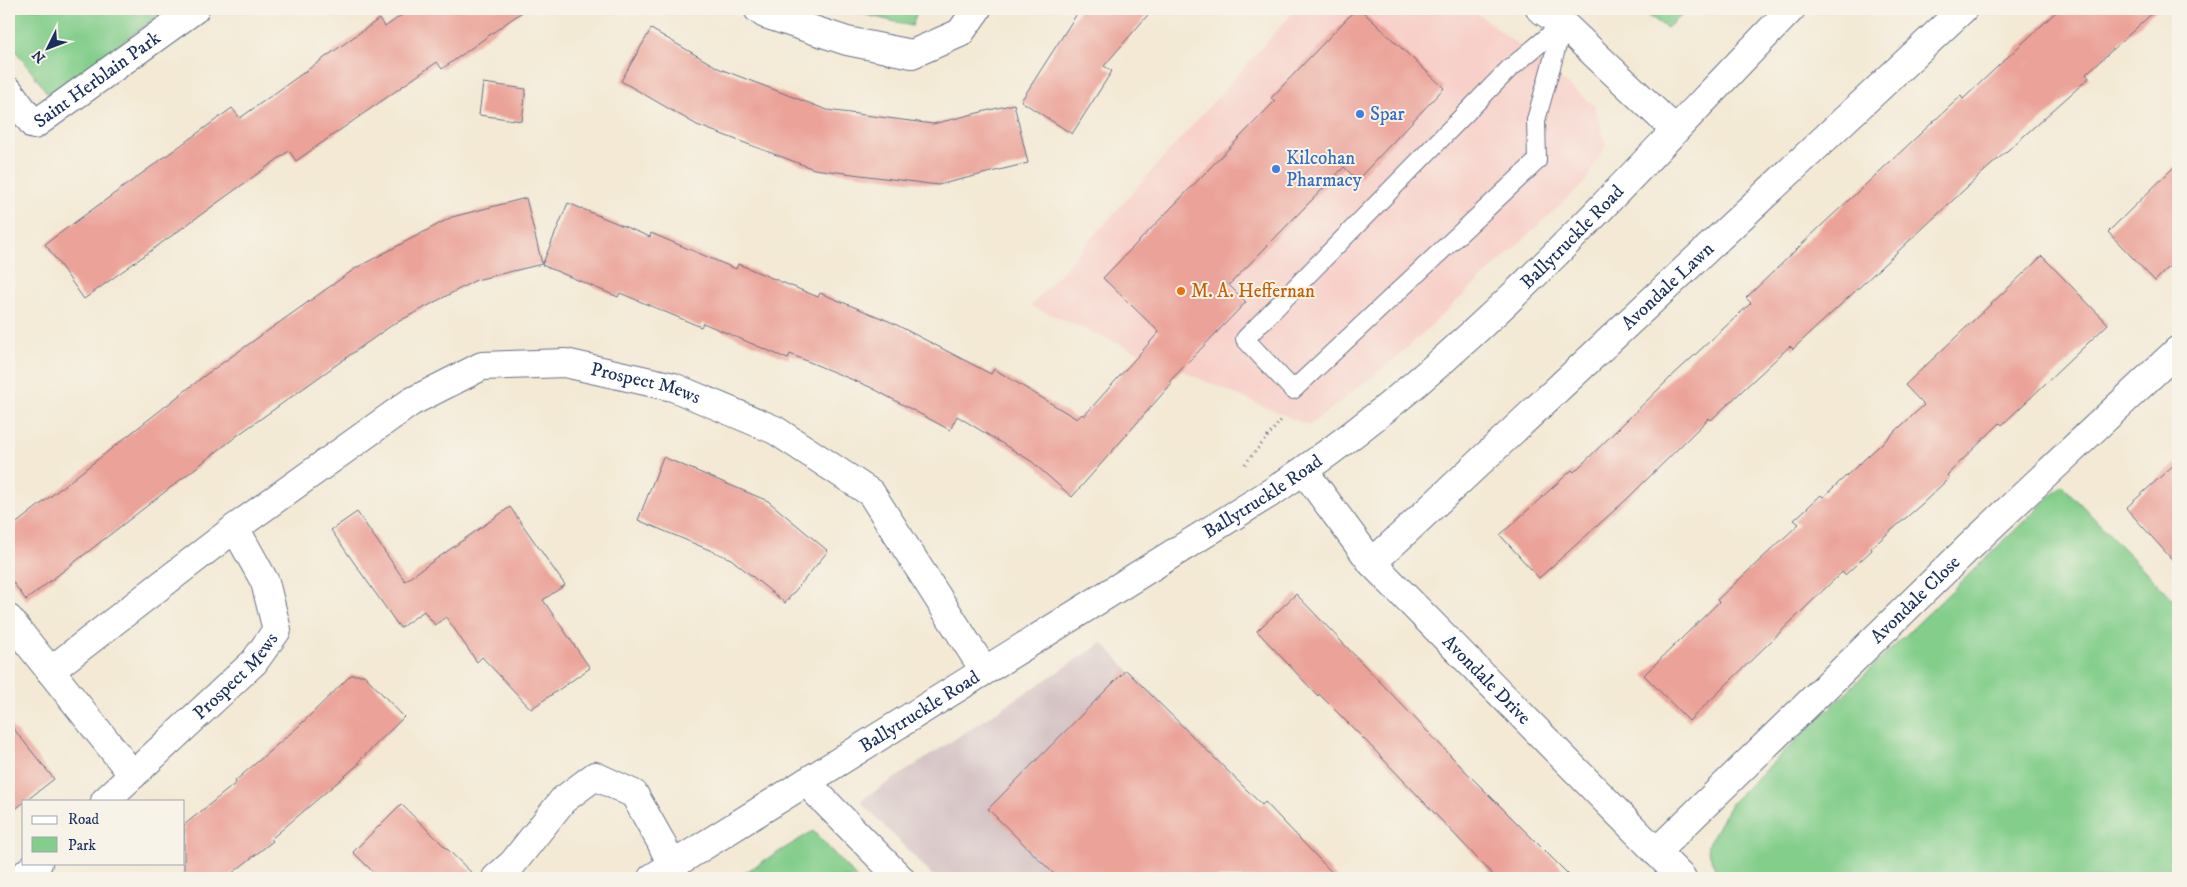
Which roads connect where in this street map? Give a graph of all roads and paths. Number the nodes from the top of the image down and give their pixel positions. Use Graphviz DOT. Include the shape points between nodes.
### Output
graph roads {
  1 [pos="195,9"];
  2 [pos="758,9"];
  3 [pos="977,9"];
  4 [pos="1540,9"];
  5 [pos="1791,9"];
  6 [pos="1963,9"];
  7 [pos="1563,24"];
  8 [pos="9,90"];
  9 [pos="1674,130"];
  10 [pos="2178,350"];
  11 [pos="1293,390"];
  12 [pos="1304,470"];
  13 [pos="1245,508"];
  14 [pos="235,528"];
  15 [pos="1372,563"];
  16 [pos="9,619"];
  17 [pos="984,670"];
  18 [pos="50,671"];
  19 [pos="133,774"];
  20 [pos="806,782"];
  21 [pos="106,800"];
  22 [pos="1656,852"];
  23 [pos="37,864"];
  24 [pos="662,872"];
  25 [pos="21,878"];
  26 [pos="496,878"];
  27 [pos="900,878"];
  28 [pos="1682,878"];
  1 -- 8 [label="street, Saint Herblain Park" via="34,125"];
  2 -- 3 [label="street" via="847,41 912,54 960,33"];
  4 -- 7 [label="street"];
  5 -- 9 [label="street, Ballytruckle Road"];
  6 -- 15 [label="street, Avondale Lawn"];
  7 -- 9 [label="street"];
  7 -- 11 [label="lane" via="1536,120 1537,161"];
  7 -- 11 [label="lane" via="1508,70 1245,339"];
  9 -- 12 [label="street, Ballytruckle Road" via="1586,224 1484,322 1389,406"];
  10 -- 22 [label="street, Avondale Close" via="1970,546"];
  11 -- 13 [label="path" via="1283,418 1233,479"];
  12 -- 13 [label="street, Ballytruckle Road"];
  12 -- 15 [label="street, Avondale Drive"];
  13 -- 17 [label="street, Ballytruckle Road"];
  14 -- 17 [label="street, Prospect Mews" via="410,402 473,370 482,366 565,363 673,387 775,430 871,493"];
  14 -- 18 [label="street, Prospect Mews"];
  14 -- 19 [label="street, Prospect Mews" via="265,582 277,630 254,662"];
  15 -- 22 [label="street, Avondale Drive"];
  16 -- 18 [label="street"];
  17 -- 20 [label="street, Ballytruckle Road"];
  18 -- 19 [label="street"];
  19 -- 21 [label="street, Prospect Mews"];
  20 -- 24 [label="street, Ballytruckle Road"];
  20 -- 27 [label="street"];
  22 -- 28 [label="street, Avondale Drive"];
  23 -- 25 [label="street"];
  24 -- 26 [label="street" via="661,842 634,794 595,776 563,800 513,863"];
}
